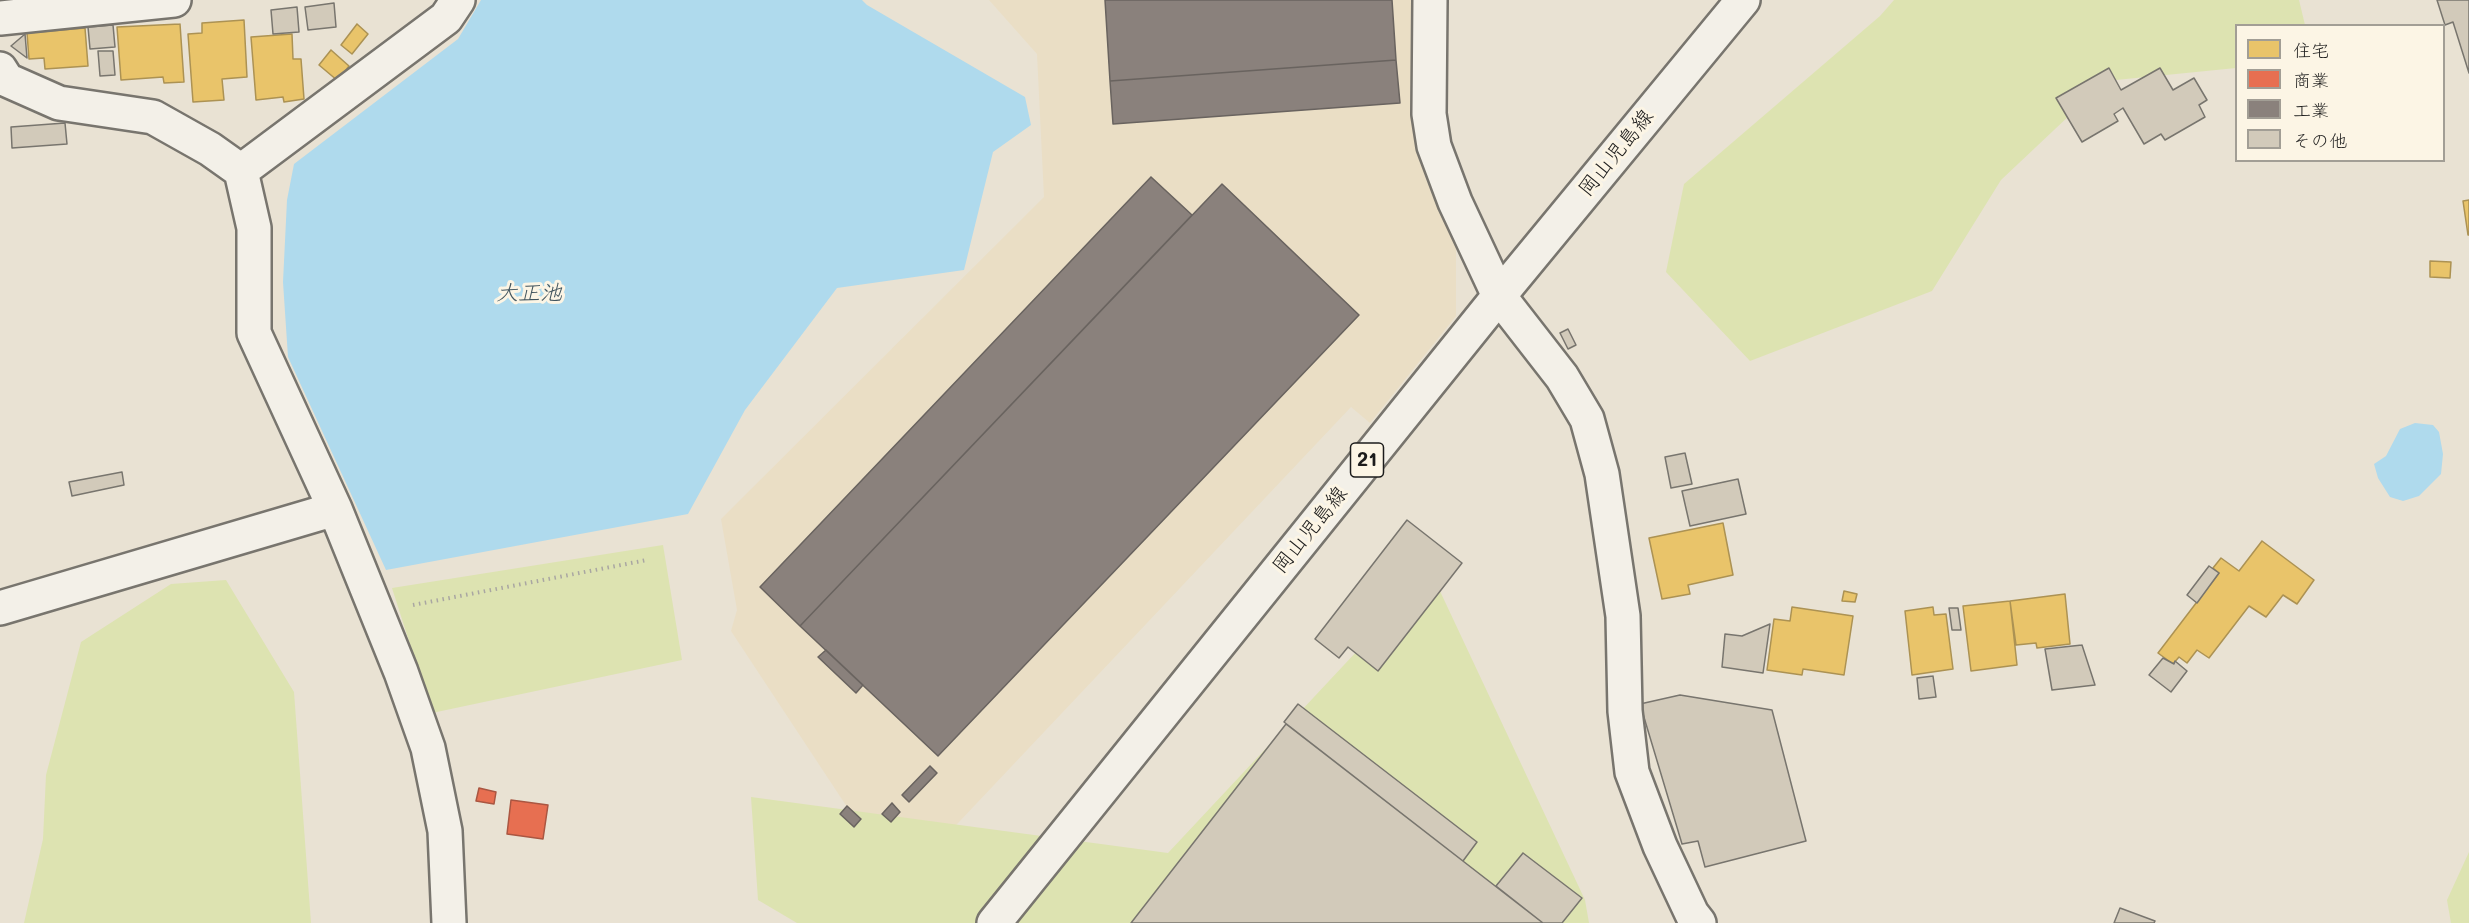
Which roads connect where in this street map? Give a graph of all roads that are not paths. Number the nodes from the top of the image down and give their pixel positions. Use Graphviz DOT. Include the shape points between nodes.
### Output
graph roads {
  1 [pos="174,0"];
  2 [pos="458,0"];
  3 [pos="1430,0"];
  4 [pos="1743,0"];
  5 [pos="0,18"];
  6 [pos="0,69"];
  7 [pos="241,171"];
  8 [pos="1500,296"];
  9 [pos="335,509"];
  10 [pos="0,608"];
  11 [pos="449,923"];
  12 [pos="994,923"];
  13 [pos="1700,923"];
  1 -- 5 [label="street"];
  2 -- 7 [label="street" via="446,18"];
  3 -- 8 [label="street" via="1429,114 1434,146 1455,202"];
  4 -- 8 [label="street, 岡山児島線 / 21"];
  6 -- 7 [label="street" via="7,80 59,103 153,117"];
  7 -- 9 [label="street" via="254,228 254,333"];
  8 -- 12 [label="street, 岡山児島線 / 21"];
  8 -- 13 [label="street" via="1562,377 1587,419 1602,474 1623,616 1625,711 1632,772 1660,846"];
  9 -- 10 [label="street"];
  9 -- 11 [label="street" via="428,748 445,831"];
}
